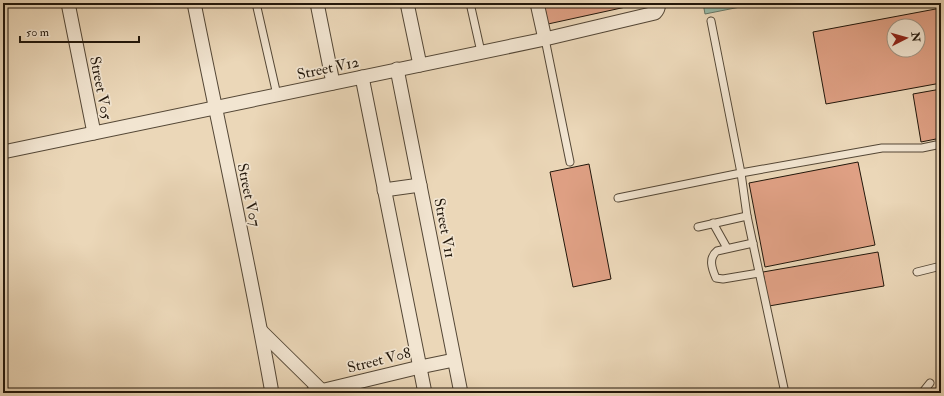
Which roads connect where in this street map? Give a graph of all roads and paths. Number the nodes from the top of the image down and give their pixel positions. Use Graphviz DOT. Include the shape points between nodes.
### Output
graph roads {
  1 [pos="68,3"];
  2 [pos="194,3"];
  3 [pos="256,3"];
  4 [pos="317,3"];
  5 [pos="407,3"];
  6 [pos="470,3"];
  7 [pos="537,3"];
  8 [pos="658,7"];
  9 [pos="711,21"];
  10 [pos="545,39"];
  11 [pos="481,52"];
  12 [pos="420,65"];
  13 [pos="397,70"];
  14 [pos="362,77"];
  15 [pos="332,83"];
  16 [pos="277,95"];
  17 [pos="214,108"];
  18 [pos="94,133"];
  19 [pos="941,144"];
  20 [pos="3,152"];
  21 [pos="570,162"];
  22 [pos="741,172"];
  23 [pos="420,185"];
  24 [pos="384,190"];
  25 [pos="618,198"];
  26 [pos="748,216"];
  27 [pos="713,223"];
  28 [pos="698,226"];
  29 [pos="753,243"];
  30 [pos="727,248"];
  31 [pos="941,266"];
  32 [pos="917,272"];
  33 [pos="759,273"];
  34 [pos="261,331"];
  35 [pos="454,360"];
  36 [pos="420,367"];
  37 [pos="930,383"];
  38 [pos="317,392"];
  39 [pos="272,393"];
  40 [pos="425,393"];
  41 [pos="461,393"];
  42 [pos="785,393"];
  43 [pos="922,393"];
  1 -- 18 [label="street, Street V05"];
  2 -- 17 [label="street, Street V07"];
  3 -- 16 [label="lane"];
  4 -- 15 [label="street"];
  5 -- 12 [label="street"];
  6 -- 11 [label="lane"];
  7 -- 10 [label="street"];
  8 -- 10 [label="street, Street V12" via="655,13"];
  9 -- 22 [label="lane"];
  10 -- 11 [label="street, Street V12"];
  10 -- 21 [label="lane"];
  11 -- 12 [label="street, Street V12"];
  12 -- 13 [label="street, Street V12"];
  13 -- 14 [label="street, Street V12"];
  13 -- 23 [label="street, Street V11"];
  14 -- 15 [label="street, Street V12"];
  14 -- 24 [label="street"];
  15 -- 16 [label="street, Street V12"];
  16 -- 17 [label="street, Street V12"];
  17 -- 18 [label="street, Street V12"];
  17 -- 34 [label="street, Street V07"];
  18 -- 20 [label="street, Street V12"];
  19 -- 22 [label="lane" via="922,148 882,148"];
  22 -- 25 [label="lane"];
  22 -- 26 [label="lane"];
  23 -- 24 [label="street"];
  23 -- 35 [label="street, Street V11"];
  24 -- 36 [label="street"];
  26 -- 27 [label="lane"];
  26 -- 29 [label="lane"];
  27 -- 28 [label="lane"];
  27 -- 30 [label="lane"];
  29 -- 30 [label="lane"];
  29 -- 33 [label="lane"];
  30 -- 33 [label="lane" via="713,255 716,278"];
  31 -- 32 [label="lane"];
  33 -- 42 [label="lane"];
  34 -- 38 [label="street"];
  34 -- 39 [label="street, Street V07"];
  35 -- 36 [label="street, Street V08"];
  35 -- 41 [label="street, Street V11"];
  36 -- 38 [label="street, Street V08"];
  36 -- 40 [label="street"];
  37 -- 43 [label="lane"];
}
